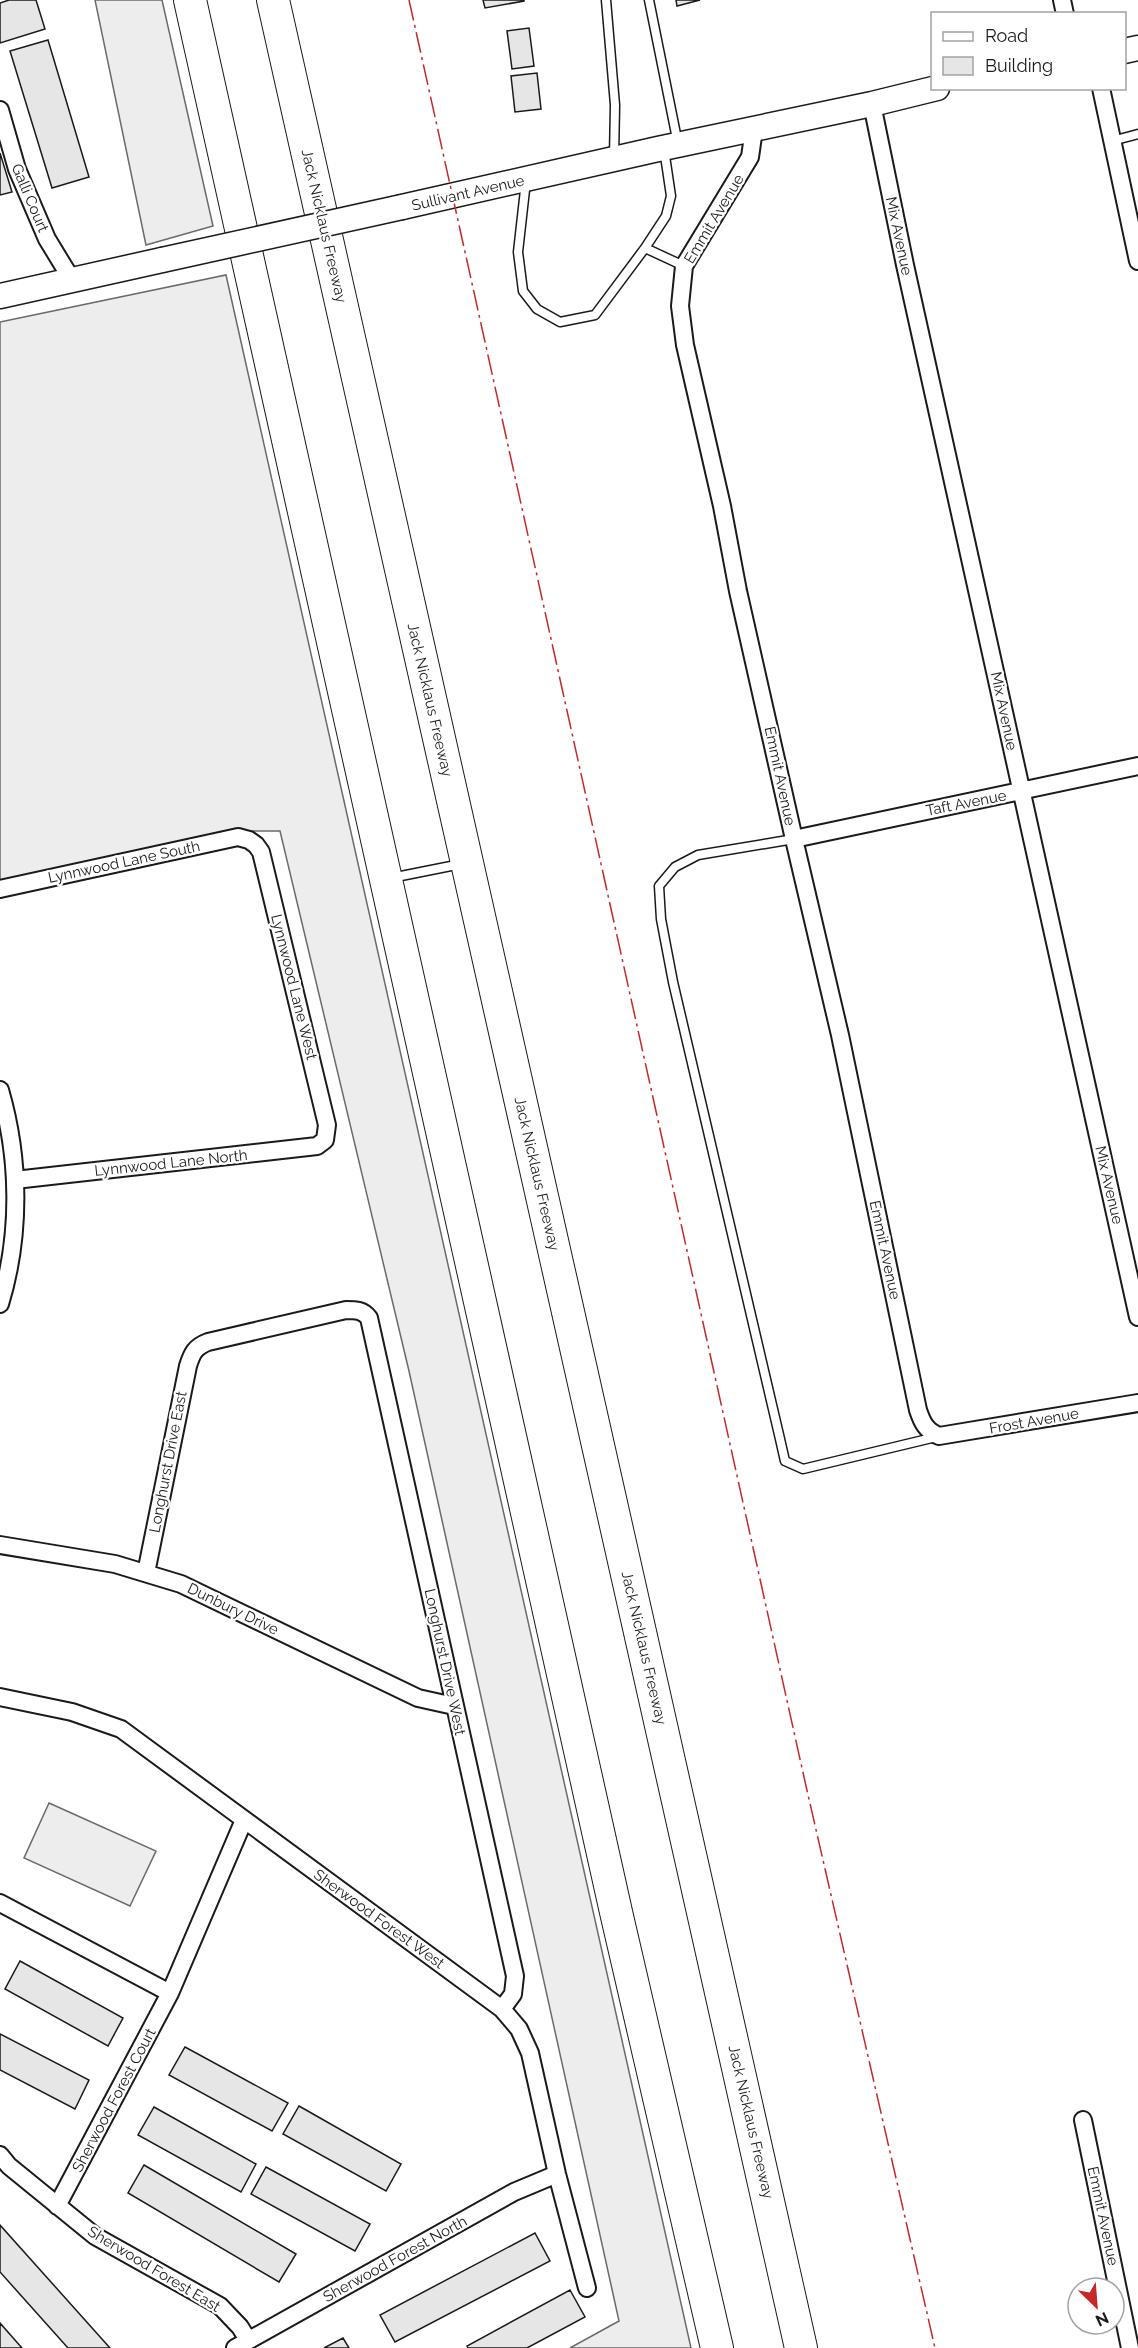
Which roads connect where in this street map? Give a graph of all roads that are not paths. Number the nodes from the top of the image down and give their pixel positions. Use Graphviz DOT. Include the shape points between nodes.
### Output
graph roads {
  1 [pos="190,0"];
  2 [pos="273,0"];
  3 [pos="606,0"];
  4 [pos="649,0"];
  5 [pos="931,89"];
  6 [pos="1101,90"];
  7 [pos="872,104"];
  8 [pos="0,110"];
  9 [pos="754,129"];
  10 [pos="1138,134"];
  11 [pos="1112,141"];
  12 [pos="670,146"];
  13 [pos="614,159"];
  14 [pos="526,180"];
  15 [pos="645,248"];
  16 [pos="1138,261"];
  17 [pos="684,266"];
  18 [pos="72,280"];
  19 [pos="0,296"];
  20 [pos="1138,766"];
  21 [pos="1022,792"];
  22 [pos="794,839"];
  23 [pos="249,840"];
  24 [pos="467,863"];
  25 [pos="385,879"];
  26 [pos="0,889"];
  27 [pos="0,1090"];
  28 [pos="325,1140"];
  29 [pos="15,1180"];
  30 [pos="0,1304"];
  31 [pos="365,1313"];
  32 [pos="1138,1317"];
  33 [pos="1138,1403"];
  34 [pos="935,1435"];
  35 [pos="0,1545"];
  36 [pos="146,1573"];
  37 [pos="0,1697"];
  38 [pos="454,1706"];
  39 [pos="244,1820"];
  40 [pos="0,1903"];
  41 [pos="170,1993"];
  42 [pos="502,2009"];
  43 [pos="1083,2120"];
  44 [pos="0,2155"];
  45 [pos="557,2174"];
  46 [pos="57,2206"];
  47 [pos="587,2288"];
  48 [pos="242,2344"];
  49 [pos="801,2344"];
  50 [pos="717,2348"];
  51 [pos="1130,2348"];
  1 -- 25 [label="highway"];
  2 -- 24 [label="highway, Jack Nicklaus Freeway"];
  3 -- 13 [label="lane" via="615,105"];
  4 -- 12 [label="lane"];
  5 -- 7 [label="street, Sullivant Avenue"];
  6 -- 11 [label="street"];
  7 -- 9 [label="street, Sullivant Avenue"];
  7 -- 21 [label="street, Mix Avenue"];
  8 -- 18 [label="street, Galli Court" via="17,169 47,238"];
  9 -- 12 [label="street, Sullivant Avenue"];
  9 -- 17 [label="street, Emmit Avenue" via="750,156"];
  10 -- 11 [label="lane"];
  11 -- 16 [label="street"];
  12 -- 13 [label="street, Sullivant Avenue"];
  12 -- 15 [label="lane" via="671,196 666,216"];
  13 -- 14 [label="street, Sullivant Avenue"];
  14 -- 15 [label="lane" via="518,252 523,291 537,309 560,322 595,315"];
  14 -- 18 [label="street, Sullivant Avenue, bridge"];
  15 -- 17 [label="lane"];
  17 -- 22 [label="street, Emmit Avenue" via="680,306 685,345"];
  18 -- 19 [label="street, Sullivant Avenue"];
  20 -- 21 [label="street, Taft Avenue"];
  21 -- 22 [label="street, Taft Avenue"];
  21 -- 32 [label="street, Mix Avenue"];
  22 -- 34 [label="street, Emmit Avenue" via="840,1035 918,1410 922,1423"];
  22 -- 34 [label="lane" via="698,855 675,867 659,886 673,981 785,1461 803,1468"];
  23 -- 26 [label="street, Lynnwood Lane South" via="238,837"];
  23 -- 28 [label="street, Lynnwood Lane West" via="261,852 326,1118"];
  24 -- 25 [label="lane"];
  24 -- 49 [label="highway, Jack Nicklaus Freeway"];
  25 -- 50 [label="highway"];
  27 -- 29 [label="street"];
  28 -- 29 [label="street, Lynnwood Lane North" via="316,1146"];
  29 -- 30 [label="street" via="15,1219"];
  31 -- 36 [label="street, Longhurst Drive East" via="346,1310 208,1342 193,1351"];
  31 -- 38 [label="street, Longhurst Drive West"];
  33 -- 34 [label="street, Frost Avenue"];
  35 -- 36 [label="street, Dunbury Drive" via="115,1564"];
  36 -- 38 [label="street, Dunbury Drive" via="182,1584 418,1698"];
  37 -- 39 [label="street, Sherwood Forest West" via="72,1712 121,1729"];
  38 -- 42 [label="street, Longhurst Drive West" via="515,1976 513,1994"];
  39 -- 41 [label="street, Sherwood Forest Court"];
  39 -- 42 [label="street, Sherwood Forest West"];
  40 -- 41 [label="street"];
  41 -- 46 [label="street, Sherwood Forest Court"];
  42 -- 45 [label="street, Sherwood Forest West" via="519,2029 530,2053"];
  43 -- 51 [label="street, Emmit Avenue"];
  44 -- 46 [label="street, Sherwood Forest East"];
  45 -- 47 [label="street, Sherwood Forest West"];
  45 -- 48 [label="street, Sherwood Forest North" via="514,2192"];
  46 -- 48 [label="street, Sherwood Forest East" via="96,2236 220,2306 240,2327"];
}
